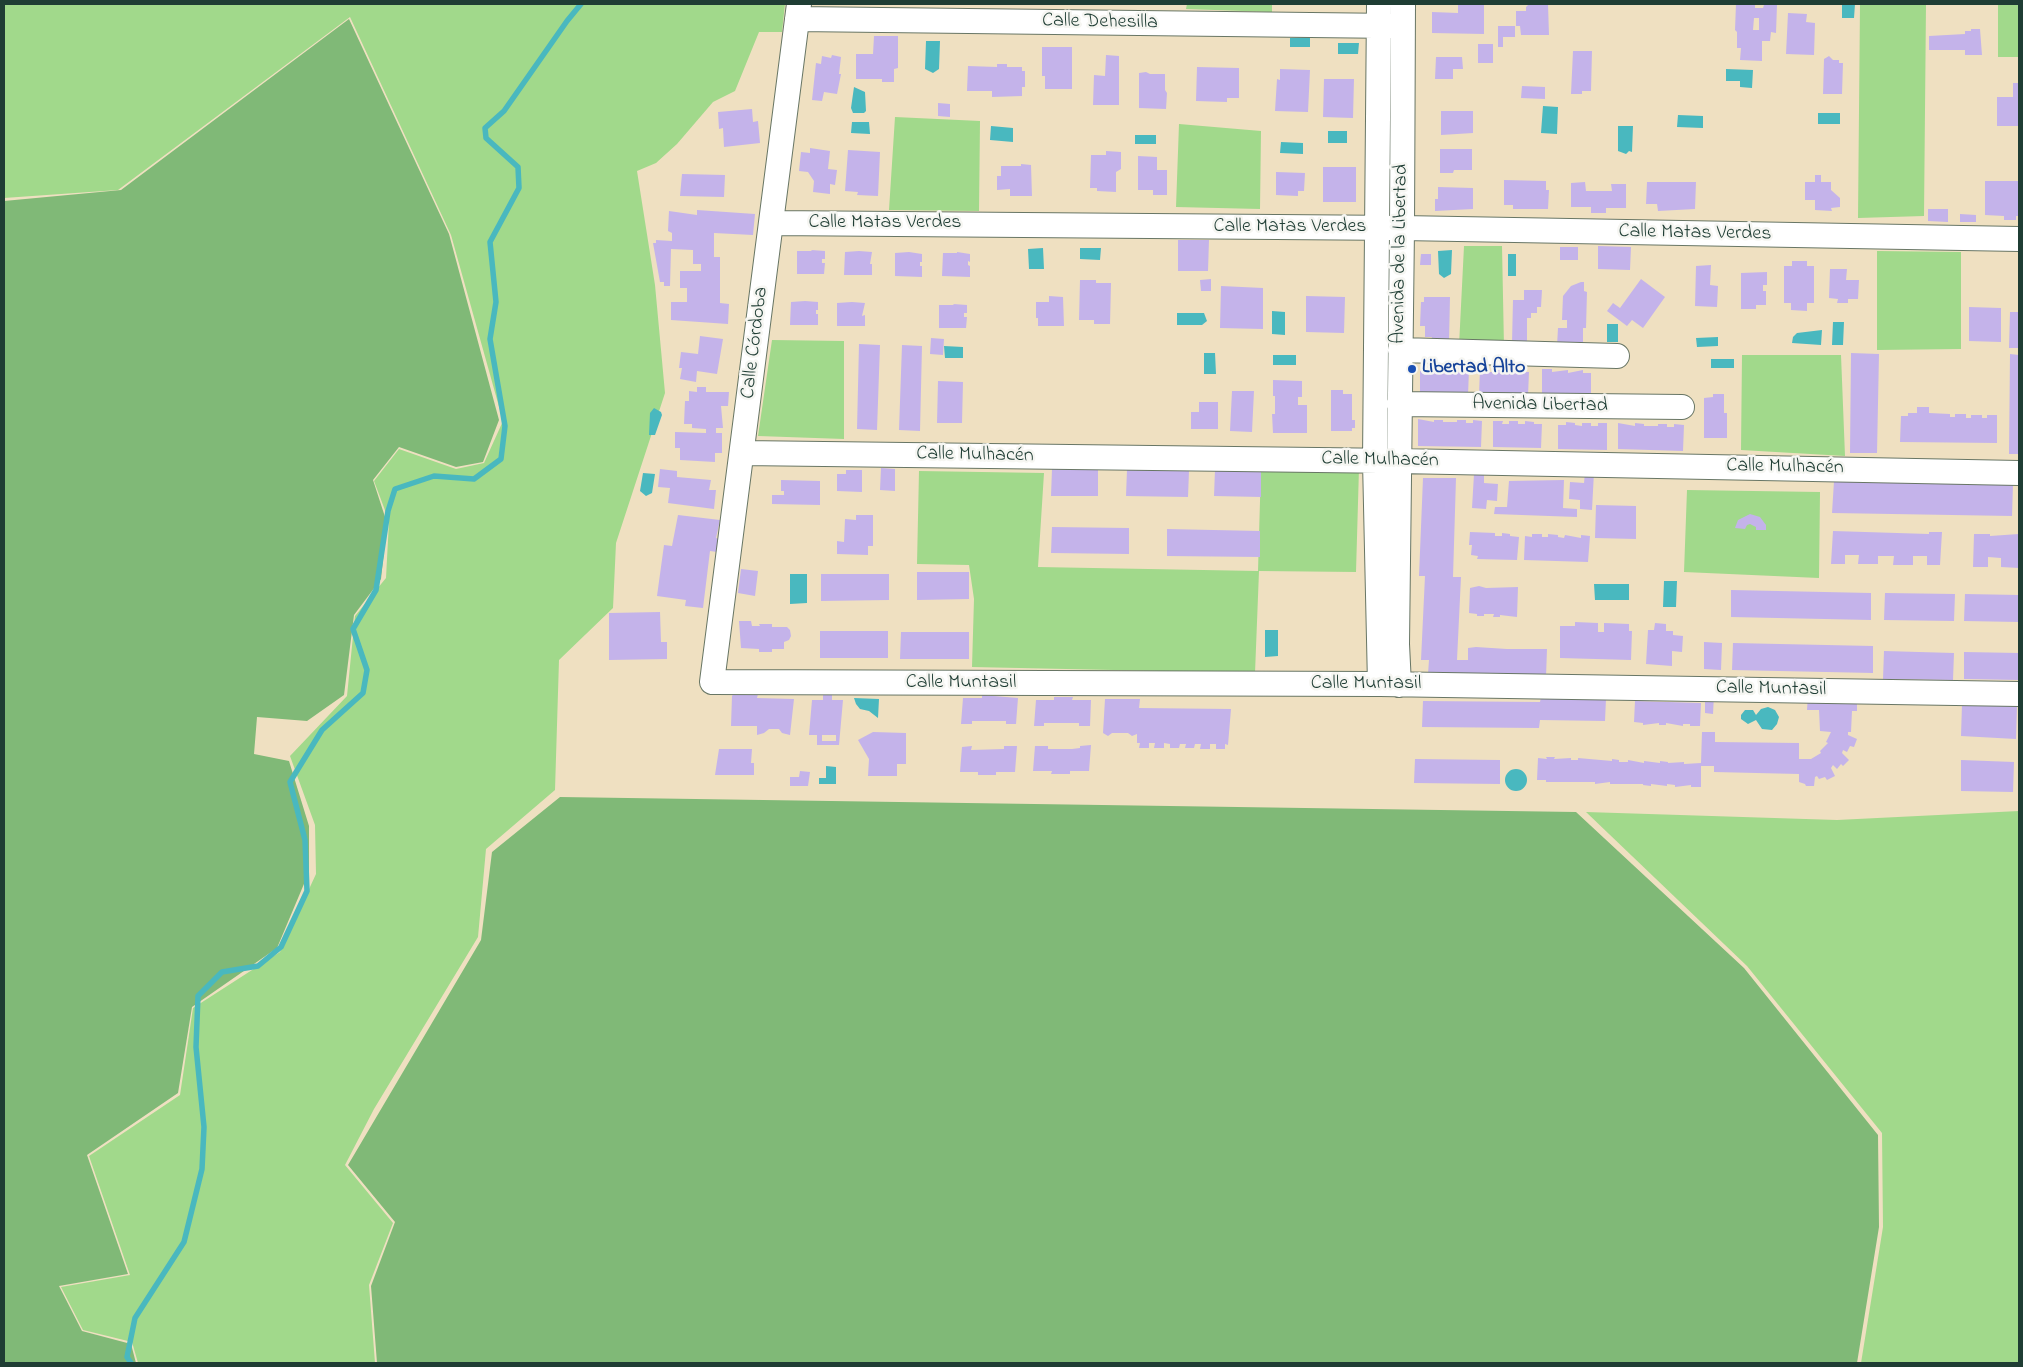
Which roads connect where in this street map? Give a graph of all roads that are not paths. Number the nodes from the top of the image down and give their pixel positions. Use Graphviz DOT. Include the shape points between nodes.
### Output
graph roads {
  1 [pos="798,11"];
  2 [pos="1391,15"];
  3 [pos="771,223"];
  4 [pos="1376,228"];
  5 [pos="1402,228"];
  6 [pos="2019,239"];
  7 [pos="1400,350"];
  8 [pos="1617,356"];
  9 [pos="1399,404"];
  10 [pos="1682,407"];
  11 [pos="742,453"];
  12 [pos="1375,461"];
  13 [pos="1399,462"];
  14 [pos="2019,473"];
  15 [pos="712,682"];
  16 [pos="1389,684"];
  17 [pos="2019,694"];
  1 -- 2 [label="street, Calle Dehesilla"];
  1 -- 3 [label="street, Calle Córdoba"];
  2 -- 4 [label="street, Avenida de la Libertad"];
  2 -- 5 [label="street, Avenida de la Libertad"];
  3 -- 4 [label="street, Calle Matas Verdes"];
  3 -- 11 [label="street, Calle Córdoba"];
  4 -- 5 [label="street, Calle Matas Verdes"];
  4 -- 12 [label="street, Avenida de la Libertad"];
  5 -- 6 [label="street, Calle Matas Verdes"];
  5 -- 7 [label="street, Avenida de la Libertad"];
  7 -- 8 [label="street"];
  7 -- 9 [label="street, Avenida de la Libertad"];
  9 -- 10 [label="street, Avenida Libertad"];
  9 -- 13 [label="street, Avenida de la Libertad"];
  11 -- 12 [label="street, Calle Mulhacén"];
  11 -- 15 [label="street, Calle Córdoba"];
  12 -- 13 [label="street, Calle Mulhacén"];
  12 -- 16 [label="street, Avenida de la Libertad"];
  13 -- 14 [label="street, Calle Mulhacén"];
  13 -- 16 [label="street, Avenida de la Libertad" via="1397,644"];
  15 -- 16 [label="street, Calle Muntasil"];
  16 -- 17 [label="street, Calle Muntasil"];
}
